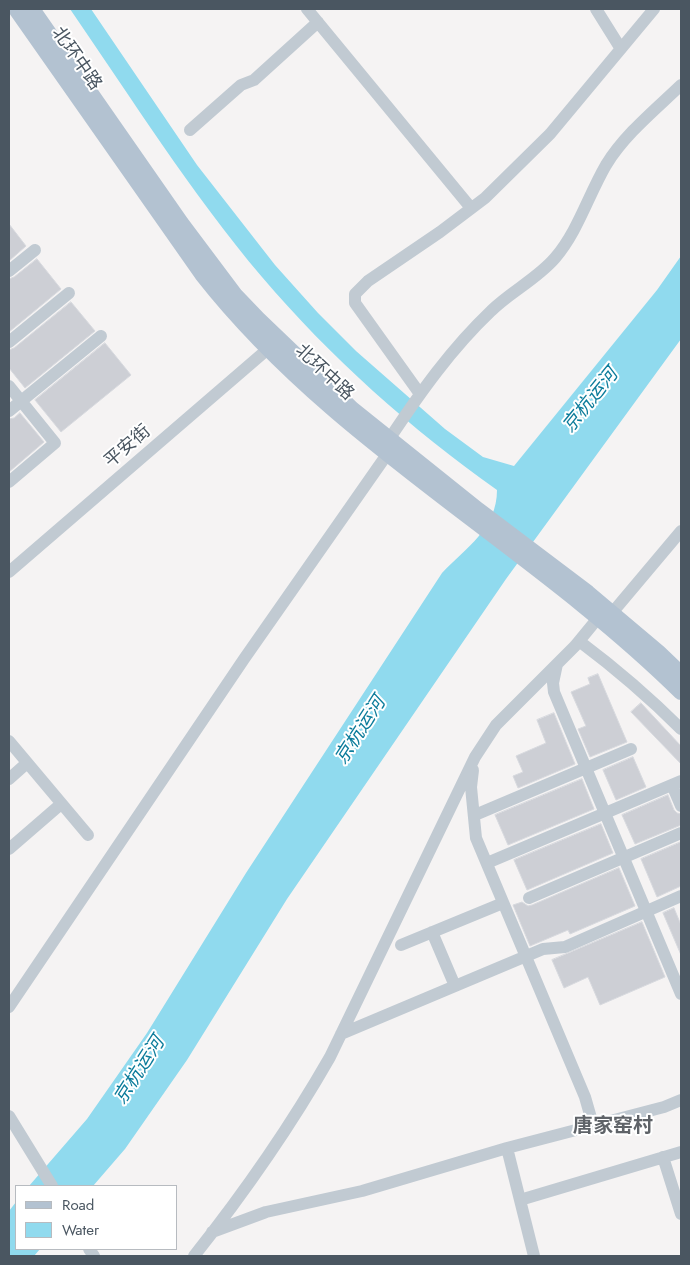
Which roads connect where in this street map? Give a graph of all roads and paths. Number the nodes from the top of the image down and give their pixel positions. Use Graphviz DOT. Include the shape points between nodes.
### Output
graph roads {
  1 [pos="16,9"];
  2 [pos="32,9"];
  3 [pos="307,9"];
  4 [pos="596,9"];
  5 [pos="654,9"];
  6 [pos="318,22"];
  7 [pos="621,49"];
  8 [pos="681,85"];
  9 [pos="190,130"];
  10 [pos="472,208"];
  11 [pos="35,250"];
  12 [pos="9,271"];
  13 [pos="69,293"];
  14 [pos="101,336"];
  15 [pos="9,342"];
  16 [pos="269,348"];
  17 [pos="9,386"];
  18 [pos="420,394"];
  19 [pos="21,401"];
  20 [pos="9,411"];
  21 [pos="389,446"];
  22 [pos="9,482"];
  23 [pos="681,531"];
  24 [pos="11,566"];
  25 [pos="605,616"];
  26 [pos="579,641"];
  27 [pos="557,664"];
  28 [pos="681,674"];
  29 [pos="681,692"];
  30 [pos="681,729"];
  31 [pos="9,741"];
  32 [pos="631,749"];
  33 [pos="475,757"];
  34 [pos="27,763"];
  35 [pos="586,768"];
  36 [pos="9,779"];
  37 [pos="677,783"];
  38 [pos="61,804"];
  39 [pos="681,806"];
  40 [pos="605,814"];
  41 [pos="475,815"];
  42 [pos="681,833"];
  43 [pos="88,836"];
  44 [pos="9,849"];
  45 [pos="624,858"];
  46 [pos="487,863"];
  47 [pos="681,896"];
  48 [pos="529,898"];
  49 [pos="503,903"];
  50 [pos="646,911"];
  51 [pos="432,932"];
  52 [pos="401,945"];
  53 [pos="526,956"];
  54 [pos="455,986"];
  55 [pos="681,994"];
  56 [pos="9,1007"];
  57 [pos="341,1034"];
  58 [pos="681,1100"];
  59 [pos="9,1116"];
  60 [pos="593,1126"];
  61 [pos="507,1148"];
  62 [pos="681,1152"];
  63 [pos="663,1157"];
  64 [pos="51,1185"];
  65 [pos="520,1200"];
  66 [pos="681,1214"];
  67 [pos="212,1232"];
  68 [pos="194,1256"];
  69 [pos="534,1256"];
  1 -- 16 [label="main road, 北环中路" via="202,274"];
  2 -- 21 [label="main road, 北环中路" via="235,295"];
  3 -- 6 [label="street"];
  4 -- 7 [label="street"];
  5 -- 7 [label="street"];
  6 -- 9 [label="street" via="254,80 241,85"];
  6 -- 10 [label="street"];
  7 -- 10 [label="street" via="550,134"];
  8 -- 18 [label="street" via="630,134 607,164 571,237 554,260 479,322"];
  10 -- 18 [label="street" via="368,281 354,297 355,303"];
  11 -- 12 [label="street"];
  13 -- 15 [label="street"];
  14 -- 19 [label="street"];
  16 -- 21 [label="main road, 北环中路" via="344,419"];
  16 -- 24 [label="street, 平安街"];
  17 -- 19 [label="street"];
  18 -- 21 [label="street"];
  19 -- 20 [label="street"];
  19 -- 22 [label="street" via="55,443"];
  21 -- 25 [label="main road, 北环中路"];
  21 -- 56 [label="street"];
  23 -- 25 [label="street"];
  25 -- 26 [label="street"];
  25 -- 28 [label="main road, 北环中路" via="658,652"];
  25 -- 29 [label="main road, 北环中路"];
  26 -- 27 [label="street"];
  26 -- 30 [label="street" via="662,709"];
  27 -- 33 [label="street" via="496,725"];
  27 -- 35 [label="street" via="554,692"];
  31 -- 34 [label="street"];
  32 -- 35 [label="street"];
  33 -- 41 [label="street" via="471,787"];
  33 -- 57 [label="street"];
  34 -- 36 [label="street"];
  34 -- 38 [label="street"];
  35 -- 40 [label="street"];
  35 -- 41 [label="street"];
  37 -- 39 [label="street"];
  37 -- 40 [label="street"];
  38 -- 43 [label="street"];
  38 -- 44 [label="street"];
  40 -- 45 [label="street"];
  40 -- 46 [label="street"];
  41 -- 46 [label="street" via="476,838"];
  42 -- 45 [label="street"];
  45 -- 48 [label="street"];
  45 -- 50 [label="street"];
  46 -- 49 [label="street"];
  47 -- 50 [label="street"];
  49 -- 51 [label="street"];
  49 -- 53 [label="street"];
  50 -- 53 [label="street" via="565,947 543,949"];
  50 -- 55 [label="street"];
  51 -- 52 [label="street"];
  51 -- 54 [label="street"];
  53 -- 54 [label="street"];
  53 -- 60 [label="street" via="585,1097"];
  54 -- 57 [label="street"];
  57 -- 67 [label="street" via="282,1137"];
  58 -- 60 [label="street"];
  59 -- 64 [label="street"];
  60 -- 61 [label="street"];
  61 -- 65 [label="street"];
  61 -- 67 [label="street" via="362,1191 266,1212"];
  62 -- 63 [label="street"];
  63 -- 65 [label="street"];
  63 -- 66 [label="street"];
  65 -- 69 [label="street"];
  67 -- 68 [label="street"];
}
